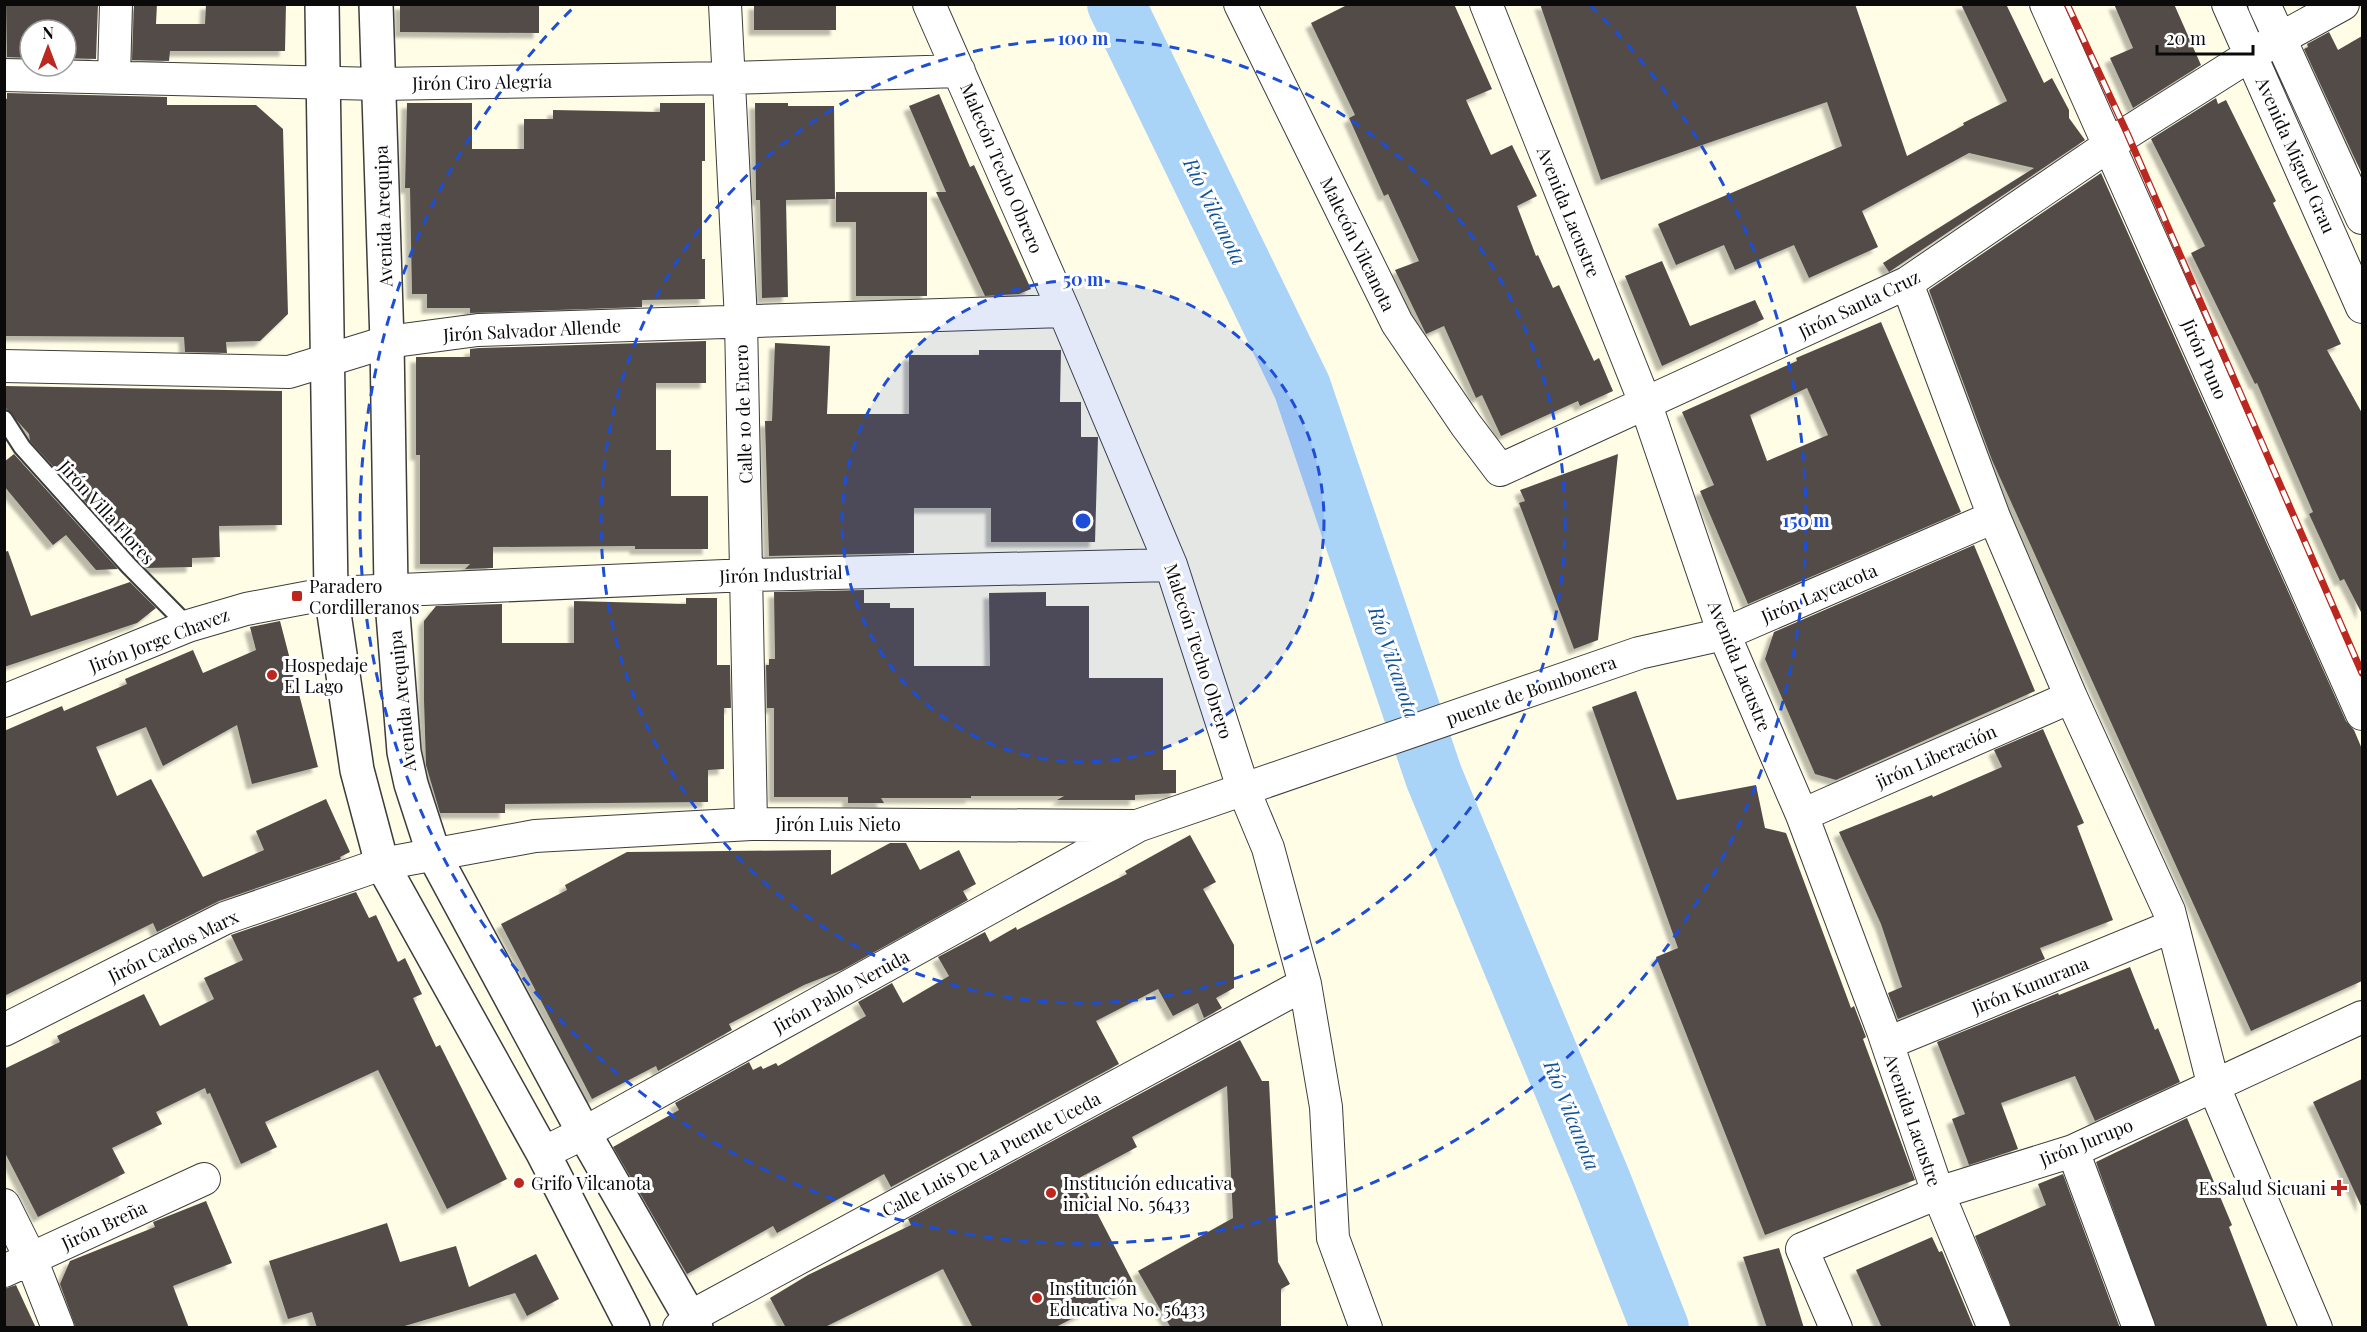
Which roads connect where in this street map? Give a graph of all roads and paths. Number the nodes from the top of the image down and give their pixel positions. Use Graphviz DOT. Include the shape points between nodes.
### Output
graph roads {
  1 [pos="116,4"];
  2 [pos="322,4"];
  3 [pos="376,4"];
  4 [pos="725,4"];
  5 [pos="928,4"];
  6 [pos="1486,4"];
  7 [pos="2046,4"];
  8 [pos="2228,4"];
  9 [pos="2265,4"];
  10 [pos="2343,4"];
  11 [pos="1242,5"];
  12 [pos="2282,40"];
  13 [pos="2252,54"];
  14 [pos="959,71"];
  15 [pos="4,75"];
  16 [pos="114,76"];
  17 [pos="728,78"];
  18 [pos="324,81"];
  19 [pos="379,84"];
  20 [pos="2109,146"];
  21 [pos="2362,218"];
  22 [pos="1907,283"];
  23 [pos="2362,307"];
  24 [pos="1064,311"];
  25 [pos="741,320"];
  26 [pos="387,342"];
  27 [pos="329,360"];
  28 [pos="4,366"];
  29 [pos="1646,405"];
  30 [pos="4,419"];
  31 [pos="1500,470"];
  32 [pos="1994,517"];
  33 [pos="1171,565"];
  34 [pos="748,575"];
  35 [pos="391,589"];
  36 [pos="331,593"];
  37 [pos="188,626"];
  38 [pos="1724,634"];
  39 [pos="1639,653"];
  40 [pos="2071,697"];
  41 [pos="4,702"];
  42 [pos="2362,714"];
  43 [pos="1287,773"];
  44 [pos="1243,788"];
  45 [pos="1802,815"];
  46 [pos="751,824"];
  47 [pos="1137,826"];
  48 [pos="434,855"];
  49 [pos="382,864"];
  50 [pos="2173,926"];
  51 [pos="1305,984"];
  52 [pos="2362,1017"];
  53 [pos="4,1030"];
  54 [pos="1888,1043"];
  55 [pos="2214,1087"];
  56 [pos="584,1133"];
  57 [pos="2073,1151"];
  58 [pos="543,1153"];
  59 [pos="204,1179"];
  60 [pos="1938,1193"];
  61 [pos="4,1205"];
  62 [pos="18,1265"];
  63 [pos="688,1324"];
  64 [pos="58,1328"];
  65 [pos="633,1328"];
  66 [pos="1366,1328"];
  67 [pos="1836,1328"];
  68 [pos="1994,1328"];
  69 [pos="2139,1328"];
  70 [pos="2316,1328"];
  1 -- 16 [label="street"];
  2 -- 18 [label="street"];
  3 -- 19 [label="street, Avenida Arequipa"];
  4 -- 17 [label="street, Calle 10 de Enero"];
  5 -- 14 [label="street, Malecón Techo Obrero"];
  6 -- 29 [label="street, Avenida Lacustre"];
  7 -- 20 [label="street, Jirón Puno"];
  8 -- 13 [label="street, Avenida Miguel Grau"];
  9 -- 12 [label="street, Avenida Miguel Grau"];
  10 -- 12 [label="street, Jirón Santa Cruz"];
  11 -- 31 [label="street, Malecón Vilcanota" via="1397,323"];
  12 -- 13 [label="street, Jirón Santa Cruz"];
  12 -- 21 [label="street, Avenida Miguel Grau"];
  13 -- 20 [label="street, Jirón Santa Cruz"];
  13 -- 23 [label="street, Avenida Miguel Grau"];
  14 -- 17 [label="street, Jirón Ciro Alegría"];
  14 -- 24 [label="street, Malecón Techo Obrero"];
  15 -- 16 [label="street, Jirón Ciro Alegría"];
  16 -- 18 [label="street, Jirón Ciro Alegría"];
  17 -- 19 [label="street, Jirón Ciro Alegría"];
  17 -- 25 [label="street, Calle 10 de Enero"];
  18 -- 19 [label="street, Jirón Ciro Alegría"];
  18 -- 27 [label="street"];
  19 -- 26 [label="street, Avenida Arequipa"];
  20 -- 22 [label="street, Jirón Santa Cruz"];
  20 -- 42 [label="street, Jirón Puno"];
  22 -- 29 [label="street, Jirón Santa Cruz"];
  22 -- 32 [label="street"];
  24 -- 25 [label="street, Jirón Salvador Allende"];
  24 -- 33 [label="street, Malecón Techo Obrero"];
  25 -- 26 [label="street, Jirón Salvador Allende" via="478,330"];
  25 -- 34 [label="street, Calle 10 de Enero"];
  26 -- 27 [label="street, Jirón Salvador Allende"];
  26 -- 35 [label="street, Avenida Arequipa"];
  27 -- 28 [label="street, Jirón Salvador Allende" via="289,372"];
  27 -- 36 [label="street"];
  29 -- 31 [label="street, Jirón Santa Cruz"];
  29 -- 38 [label="street, Avenida Lacustre"];
  30 -- 37 [label="lane, Jirón Villa Flores" via="22,447"];
  32 -- 38 [label="street, Jirón Laycacota"];
  32 -- 40 [label="street"];
  33 -- 34 [label="street, Jirón Industrial"];
  33 -- 44 [label="street, Malecón Techo Obrero"];
  34 -- 35 [label="street, Jirón Industrial"];
  34 -- 46 [label="street, Calle 10 de Enero"];
  35 -- 36 [label="street, Jirón Jorge Chavez"];
  35 -- 48 [label="street, Avenida Arequipa" via="404,752"];
  36 -- 37 [label="street, Jirón Jorge Chavez" via="246,609"];
  36 -- 49 [label="street" via="357,770"];
  37 -- 41 [label="street, Jirón Jorge Chavez"];
  38 -- 39 [label="street, Jirón Laycacota"];
  38 -- 45 [label="street, Avenida Lacustre"];
  39 -- 43 [label="street, puente de Bombonera"];
  40 -- 45 [label="street, jirón Liberación"];
  40 -- 50 [label="street"];
  43 -- 44 [label="street, Jirón Luis Nieto"];
  44 -- 47 [label="street, Jirón Luis Nieto"];
  44 -- 51 [label="street, Malecón Techo Obrero" via="1268,848"];
  45 -- 54 [label="street, Avenida Lacustre"];
  46 -- 47 [label="street, Jirón Luis Nieto"];
  46 -- 48 [label="street, Jirón Luis Nieto" via="535,836"];
  47 -- 56 [label="street, Jirón Pablo Neruda"];
  48 -- 49 [label="street, Jirón Luis Nieto"];
  48 -- 56 [label="street, Avenida Arequipa"];
  49 -- 53 [label="street, Jirón Carlos Marx" via="225,918"];
  49 -- 58 [label="street"];
  50 -- 54 [label="street, Jirón Kunurana"];
  50 -- 55 [label="street"];
  51 -- 63 [label="street, Calle Luis De La Puente Uceda"];
  51 -- 66 [label="street, Malecón Techo Obrero" via="1326,1107 1333,1238"];
  52 -- 55 [label="street, Jirón Jurupo"];
  54 -- 60 [label="street, Avenida Lacustre"];
  55 -- 57 [label="street, Jirón Jurupo"];
  55 -- 70 [label="street"];
  56 -- 58 [label="street, Jirón Pablo Neruda"];
  56 -- 63 [label="street, Avenida Arequipa"];
  57 -- 60 [label="street, Jirón Jurupo"];
  57 -- 69 [label="street"];
  58 -- 65 [label="street"];
  59 -- 62 [label="street, Jirón Breña"];
  60 -- 67 [label="street, Jirón Jurupo" via="1802,1249"];
  60 -- 68 [label="street, Avenida Lacustre"];
  61 -- 62 [label="street"];
  62 -- 64 [label="street"];
}
